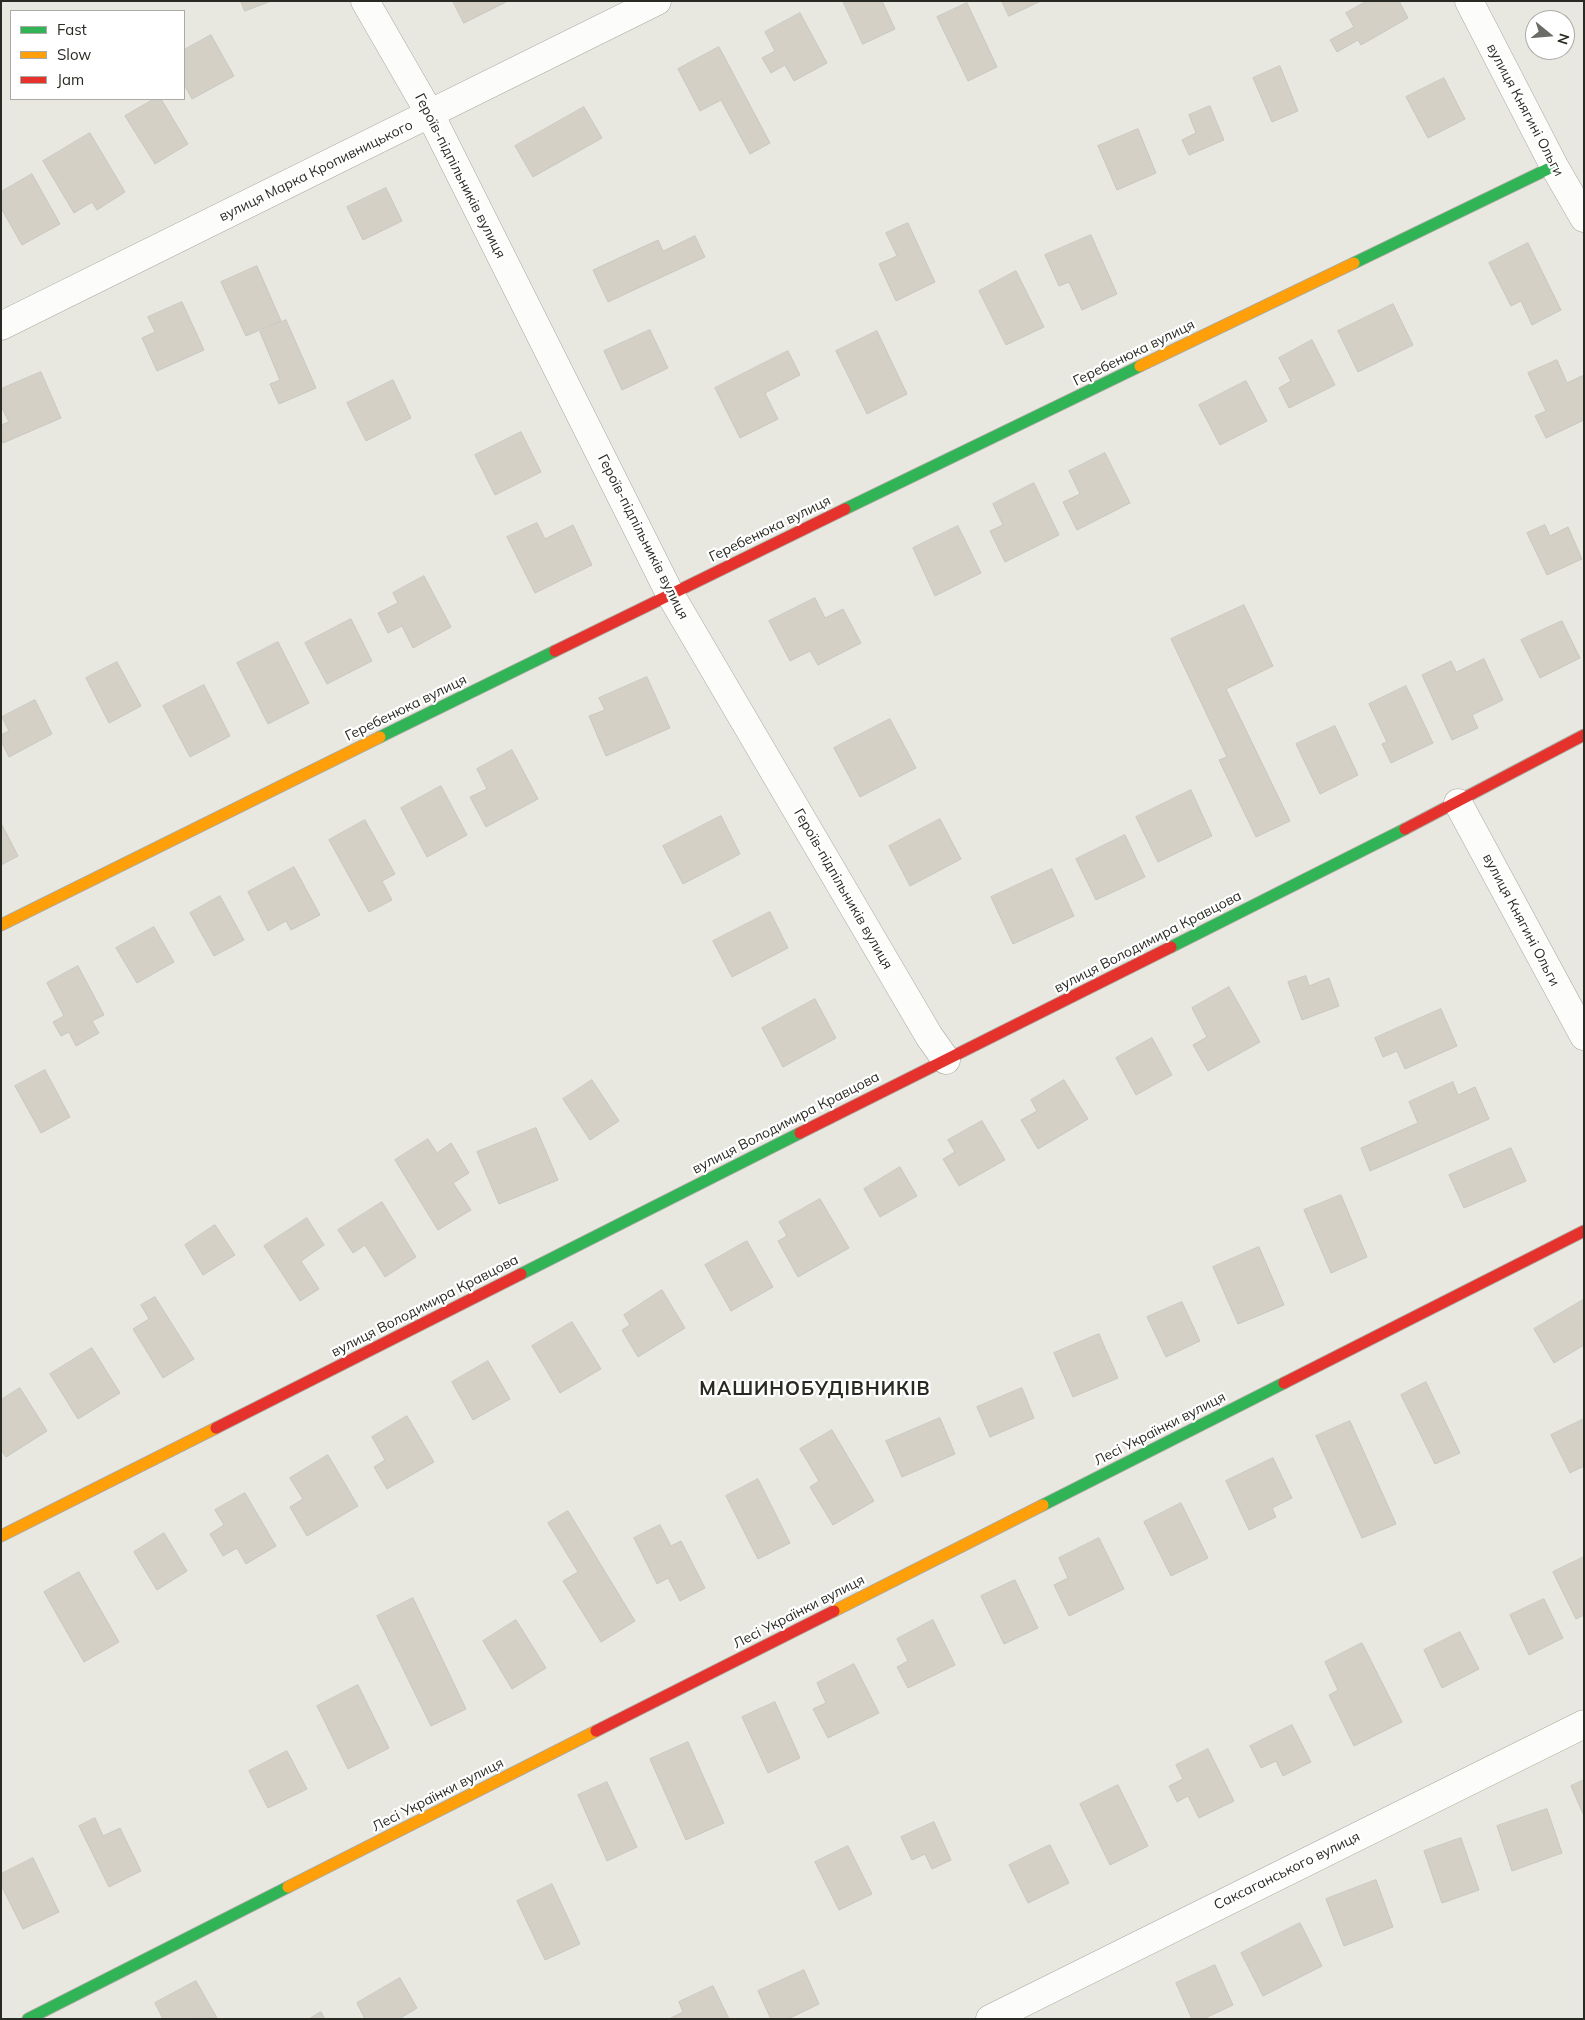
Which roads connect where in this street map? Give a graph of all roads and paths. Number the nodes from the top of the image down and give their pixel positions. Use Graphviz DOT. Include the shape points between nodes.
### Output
graph roads {
  1 [pos="365,1"];
  2 [pos="657,1"];
  3 [pos="1469,1"];
  4 [pos="430,114"];
  5 [pos="1554,166"];
  6 [pos="1584,218"];
  7 [pos="1,326"];
  8 [pos="670,594"];
  9 [pos="1584,736"];
  10 [pos="1458,803"];
  11 [pos="1,925"];
  12 [pos="1584,1036"];
  13 [pos="946,1060"];
  14 [pos="1584,1231"];
  15 [pos="1,1536"];
  16 [pos="1584,1724"];
  17 [pos="28,2019"];
  18 [pos="990,2019"];
  1 -- 4 [label="street, Героїв-підпільників вулиця"];
  2 -- 4 [label="street, вулиця Марка Кропивницького"];
  3 -- 5 [label="street, вулиця Княгині Ольги"];
  4 -- 7 [label="street, вулиця Марка Кропивницького"];
  4 -- 8 [label="street, Героїв-підпільників вулиця"];
  5 -- 6 [label="street, вулиця Княгині Ольги"];
  5 -- 8 [label="street, Геребенюка вулиця"];
  8 -- 11 [label="street, Геребенюка вулиця"];
  8 -- 13 [label="street, Героїв-підпільників вулиця"];
  9 -- 10 [label="street, вулиця Володимира Кравцова"];
  10 -- 12 [label="street, вулиця Княгині Ольги"];
  10 -- 13 [label="street, вулиця Володимира Кравцова"];
  13 -- 15 [label="street, вулиця Володимира Кравцова"];
  14 -- 17 [label="street, Лесі Українки вулиця"];
  16 -- 18 [label="street, Саксаганського вулиця"];
}
